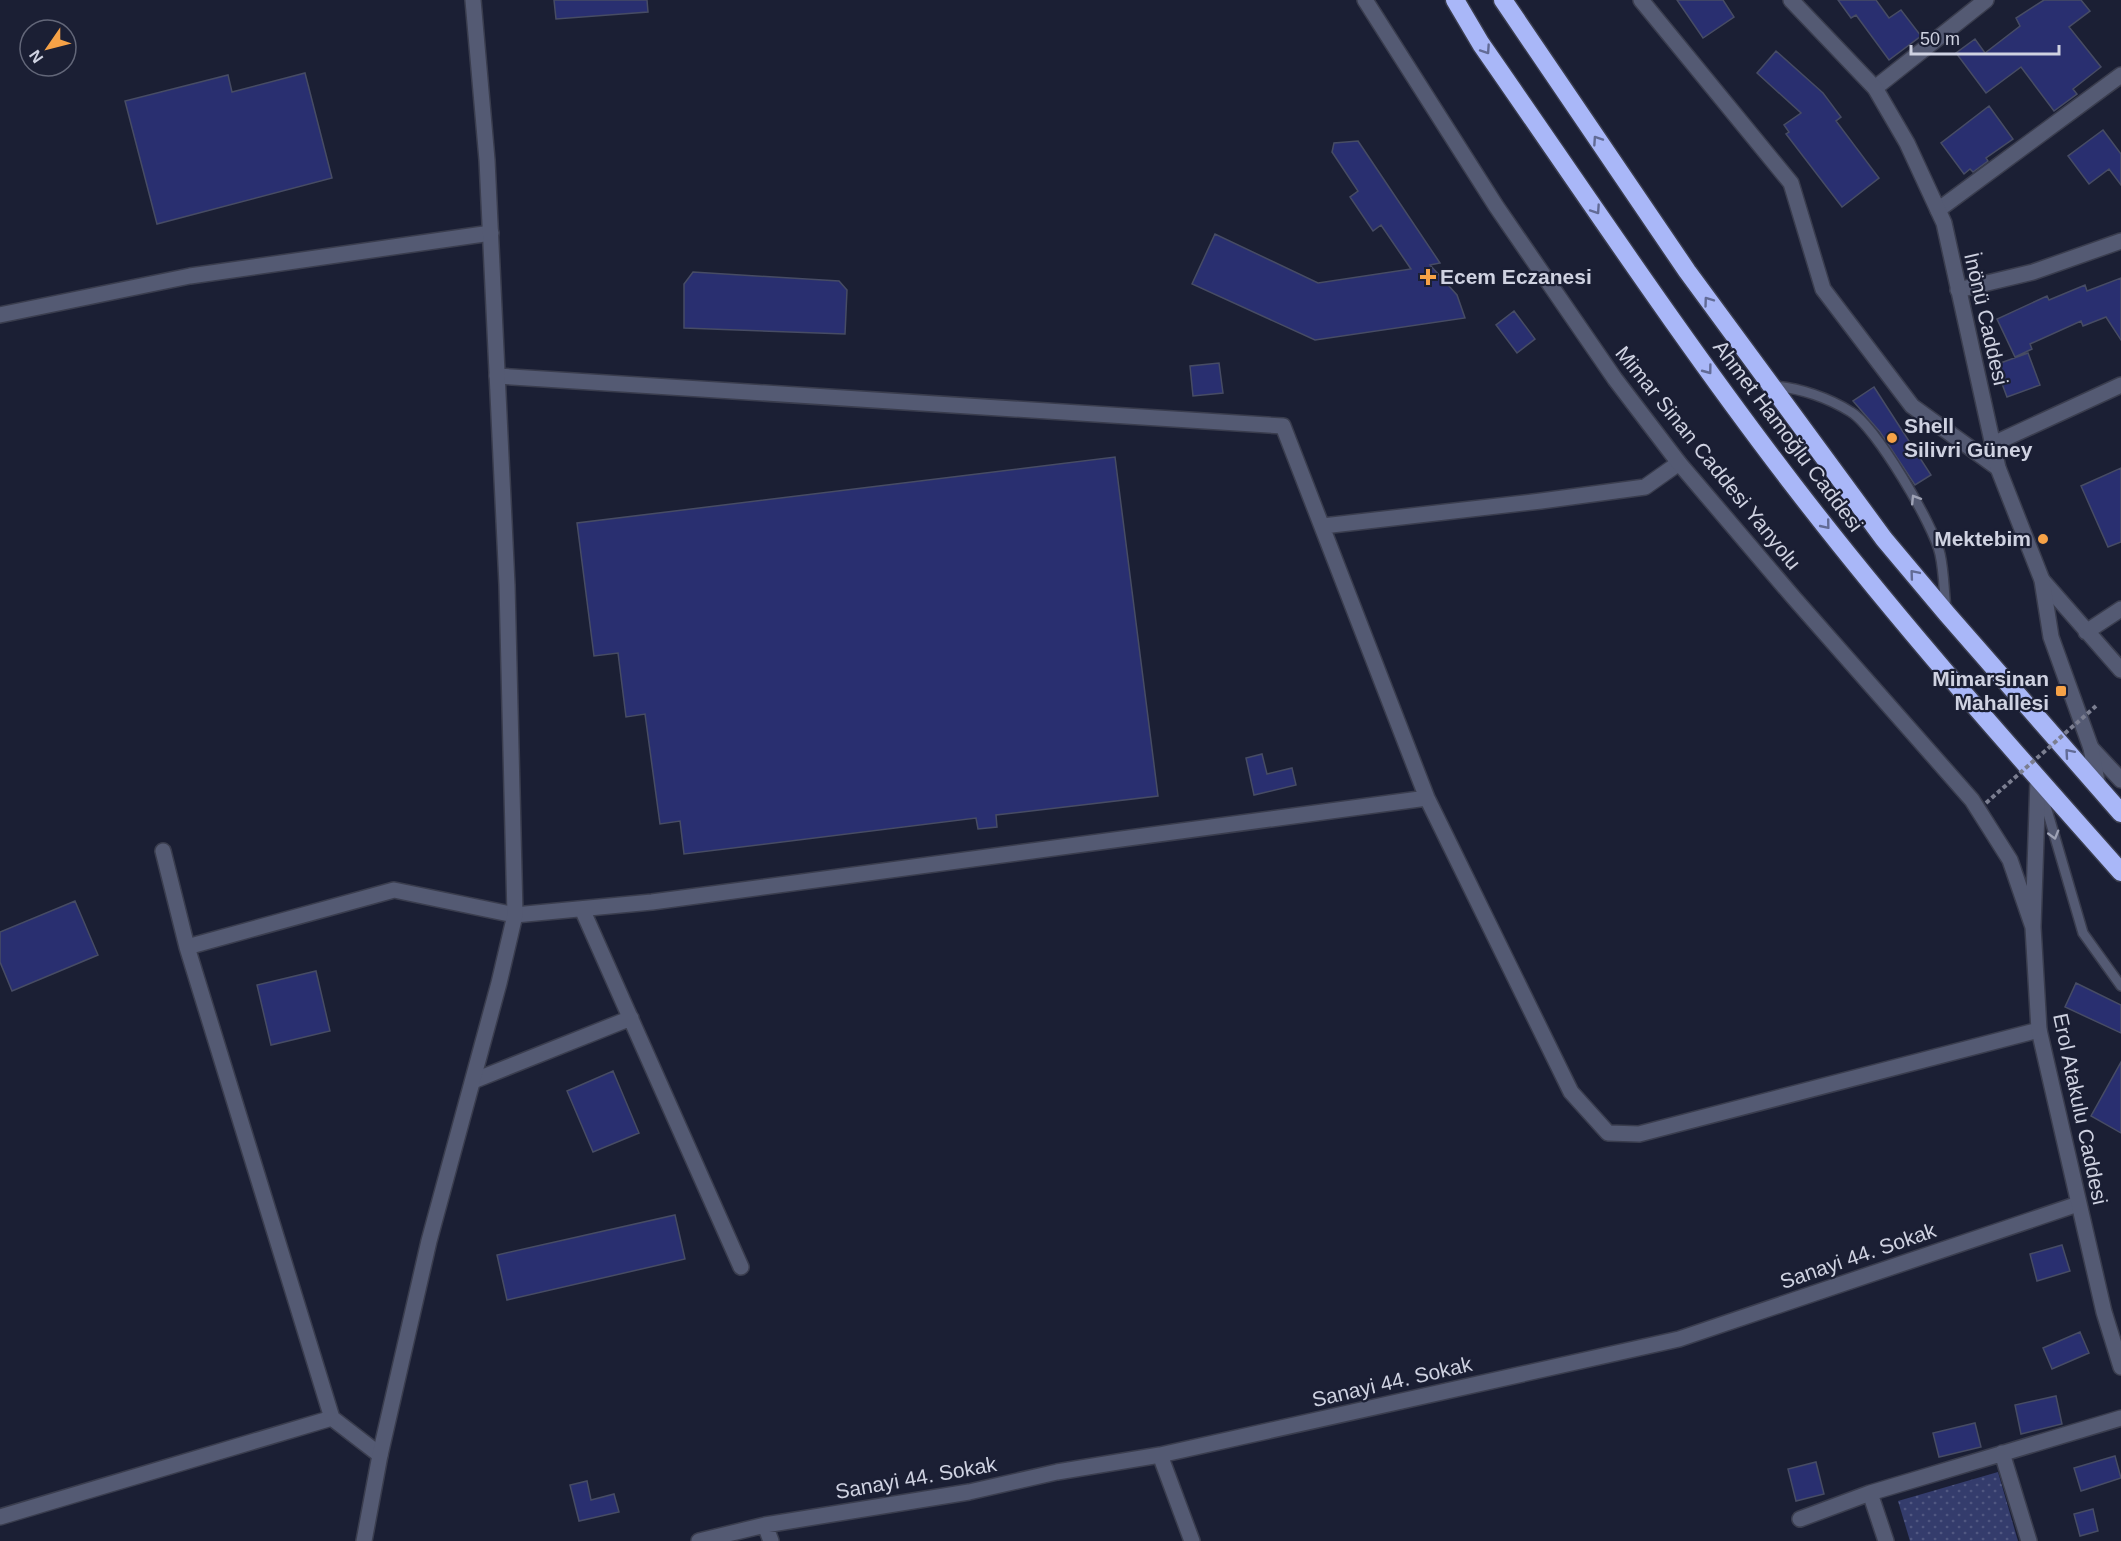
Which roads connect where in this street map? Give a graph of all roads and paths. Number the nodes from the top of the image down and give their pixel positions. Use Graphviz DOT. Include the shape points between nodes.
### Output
graph roads {
  1 [pos="473,0"];
  2 [pos="1365,0"];
  3 [pos="1455,0"];
  4 [pos="1503,0"];
  5 [pos="1641,0"];
  6 [pos="1791,0"];
  7 [pos="1986,0"];
  8 [pos="2121,75"];
  9 [pos="1875,88"];
  10 [pos="1938,210"];
  11 [pos="490,233"];
  12 [pos="2121,242"];
  13 [pos="1958,290"];
  14 [pos="0,315"];
  15 [pos="497,376"];
  16 [pos="1772,386"];
  17 [pos="2121,386"];
  18 [pos="1993,444"];
  19 [pos="1679,463"];
  20 [pos="1998,468"];
  21 [pos="1323,526"];
  22 [pos="2042,580"];
  23 [pos="2121,609"];
  24 [pos="1947,614"];
  25 [pos="2086,632"];
  26 [pos="2121,670"];
  27 [pos="2096,706"];
  28 [pos="2091,748"];
  29 [pos="2038,779"];
  30 [pos="2121,780"];
  31 [pos="2098,787"];
  32 [pos="1427,798"];
  33 [pos="1986,803"];
  34 [pos="2121,813"];
  35 [pos="163,851"];
  36 [pos="2121,872"];
  37 [pos="582,909"];
  38 [pos="515,915"];
  39 [pos="2033,927"];
  40 [pos="188,947"];
  41 [pos="2121,986"];
  42 [pos="630,1018"];
  43 [pos="2039,1030"];
  44 [pos="473,1081"];
  45 [pos="2078,1204"];
  46 [pos="741,1267"];
  47 [pos="2121,1367"];
  48 [pos="332,1418"];
  49 [pos="2121,1418"];
  50 [pos="2002,1453"];
  51 [pos="380,1455"];
  52 [pos="1160,1455"];
  53 [pos="1870,1493"];
  54 [pos="0,1517"];
  55 [pos="1800,1519"];
  56 [pos="765,1525"];
  57 [pos="364,1541"];
  58 [pos="699,1541"];
  59 [pos="771,1541"];
  60 [pos="1192,1541"];
  61 [pos="1886,1541"];
  62 [pos="2029,1541"];
  1 -- 11 [label="street"];
  2 -- 19 [label="street, Mimar Sinan Caddesi Yanyolu" via="1496,206 1615,380"];
  3 -- 29 [label="highway, Ahmet Hamoğlu Caddesi, one-way" via="1481,44 1669,317 1795,487"];
  16 -- 4 [label="highway, Ahmet Hamoğlu Caddesi, one-way" via="1687,271"];
  5 -- 20 [label="street" via="1791,183 1823,289 1912,406"];
  6 -- 9 [label="street, İnönü Caddesi"];
  7 -- 9 [label="street"];
  8 -- 10 [label="street"];
  9 -- 10 [label="street, İnönü Caddesi" via="1907,143"];
  10 -- 13 [label="street, İnönü Caddesi"];
  11 -- 14 [label="street" via="190,276"];
  11 -- 15 [label="street"];
  12 -- 13 [label="street" via="2033,272"];
  13 -- 18 [label="street, İnönü Caddesi"];
  15 -- 21 [label="street" via="1283,426"];
  15 -- 38 [label="street" via="507,585"];
  24 -- 16 [label="highway, Ahmet Hamoğlu Caddesi, one-way" via="1884,539"];
  24 -- 16 [label="lane, one-way" via="1940,554 1925,515 1868,427 1852,412 1820,397"];
  17 -- 18 [label="street"];
  18 -- 20 [label="street, İnönü Caddesi"];
  19 -- 21 [label="street" via="1645,487"];
  19 -- 39 [label="street, Mimar Sinan Caddesi Yanyolu" via="1972,800 2010,860"];
  20 -- 22 [label="street, İnönü Caddesi"];
  21 -- 32 [label="street"];
  22 -- 25 [label="street"];
  22 -- 28 [label="street, İnönü Caddesi" via="2051,638"];
  23 -- 25 [label="street"];
  31 -- 24 [label="highway, Ahmet Hamoğlu Caddesi, one-way"];
  25 -- 26 [label="street"];
  27 -- 33 [label="path, bridge"];
  28 -- 30 [label="street"];
  28 -- 31 [label="street, İnönü Caddesi"];
  29 -- 36 [label="highway, Ahmet Hamoğlu Caddesi"];
  29 -- 39 [label="street"];
  29 -- 41 [label="lane, one-way" via="2083,933"];
  31 -- 34 [label="highway, Ahmet Hamoğlu Caddesi"];
  32 -- 37 [label="street" via="651,903"];
  32 -- 43 [label="street" via="1571,1092 1608,1133 1639,1134"];
  35 -- 40 [label="street"];
  37 -- 38 [label="street"];
  37 -- 42 [label="street"];
  38 -- 40 [label="street" via="394,890"];
  38 -- 44 [label="street"];
  39 -- 43 [label="street, Erol Atakulu Caddesi"];
  40 -- 48 [label="street"];
  42 -- 44 [label="street"];
  42 -- 46 [label="street"];
  43 -- 45 [label="street, Erol Atakulu Caddesi"];
  44 -- 51 [label="street" via="429,1242"];
  45 -- 47 [label="street, Erol Atakulu Caddesi"];
  45 -- 52 [label="street, Sanayi 44. Sokak" via="1679,1339"];
  48 -- 51 [label="street"];
  48 -- 54 [label="street"];
  49 -- 50 [label="street"];
  50 -- 53 [label="street"];
  50 -- 62 [label="street"];
  51 -- 57 [label="street"];
  52 -- 56 [label="street, Sanayi 44. Sokak" via="969,1492"];
  52 -- 60 [label="street"];
  53 -- 55 [label="street"];
  53 -- 61 [label="street"];
  56 -- 58 [label="street, Sanayi 44. Sokak"];
  56 -- 59 [label="street"];
}
